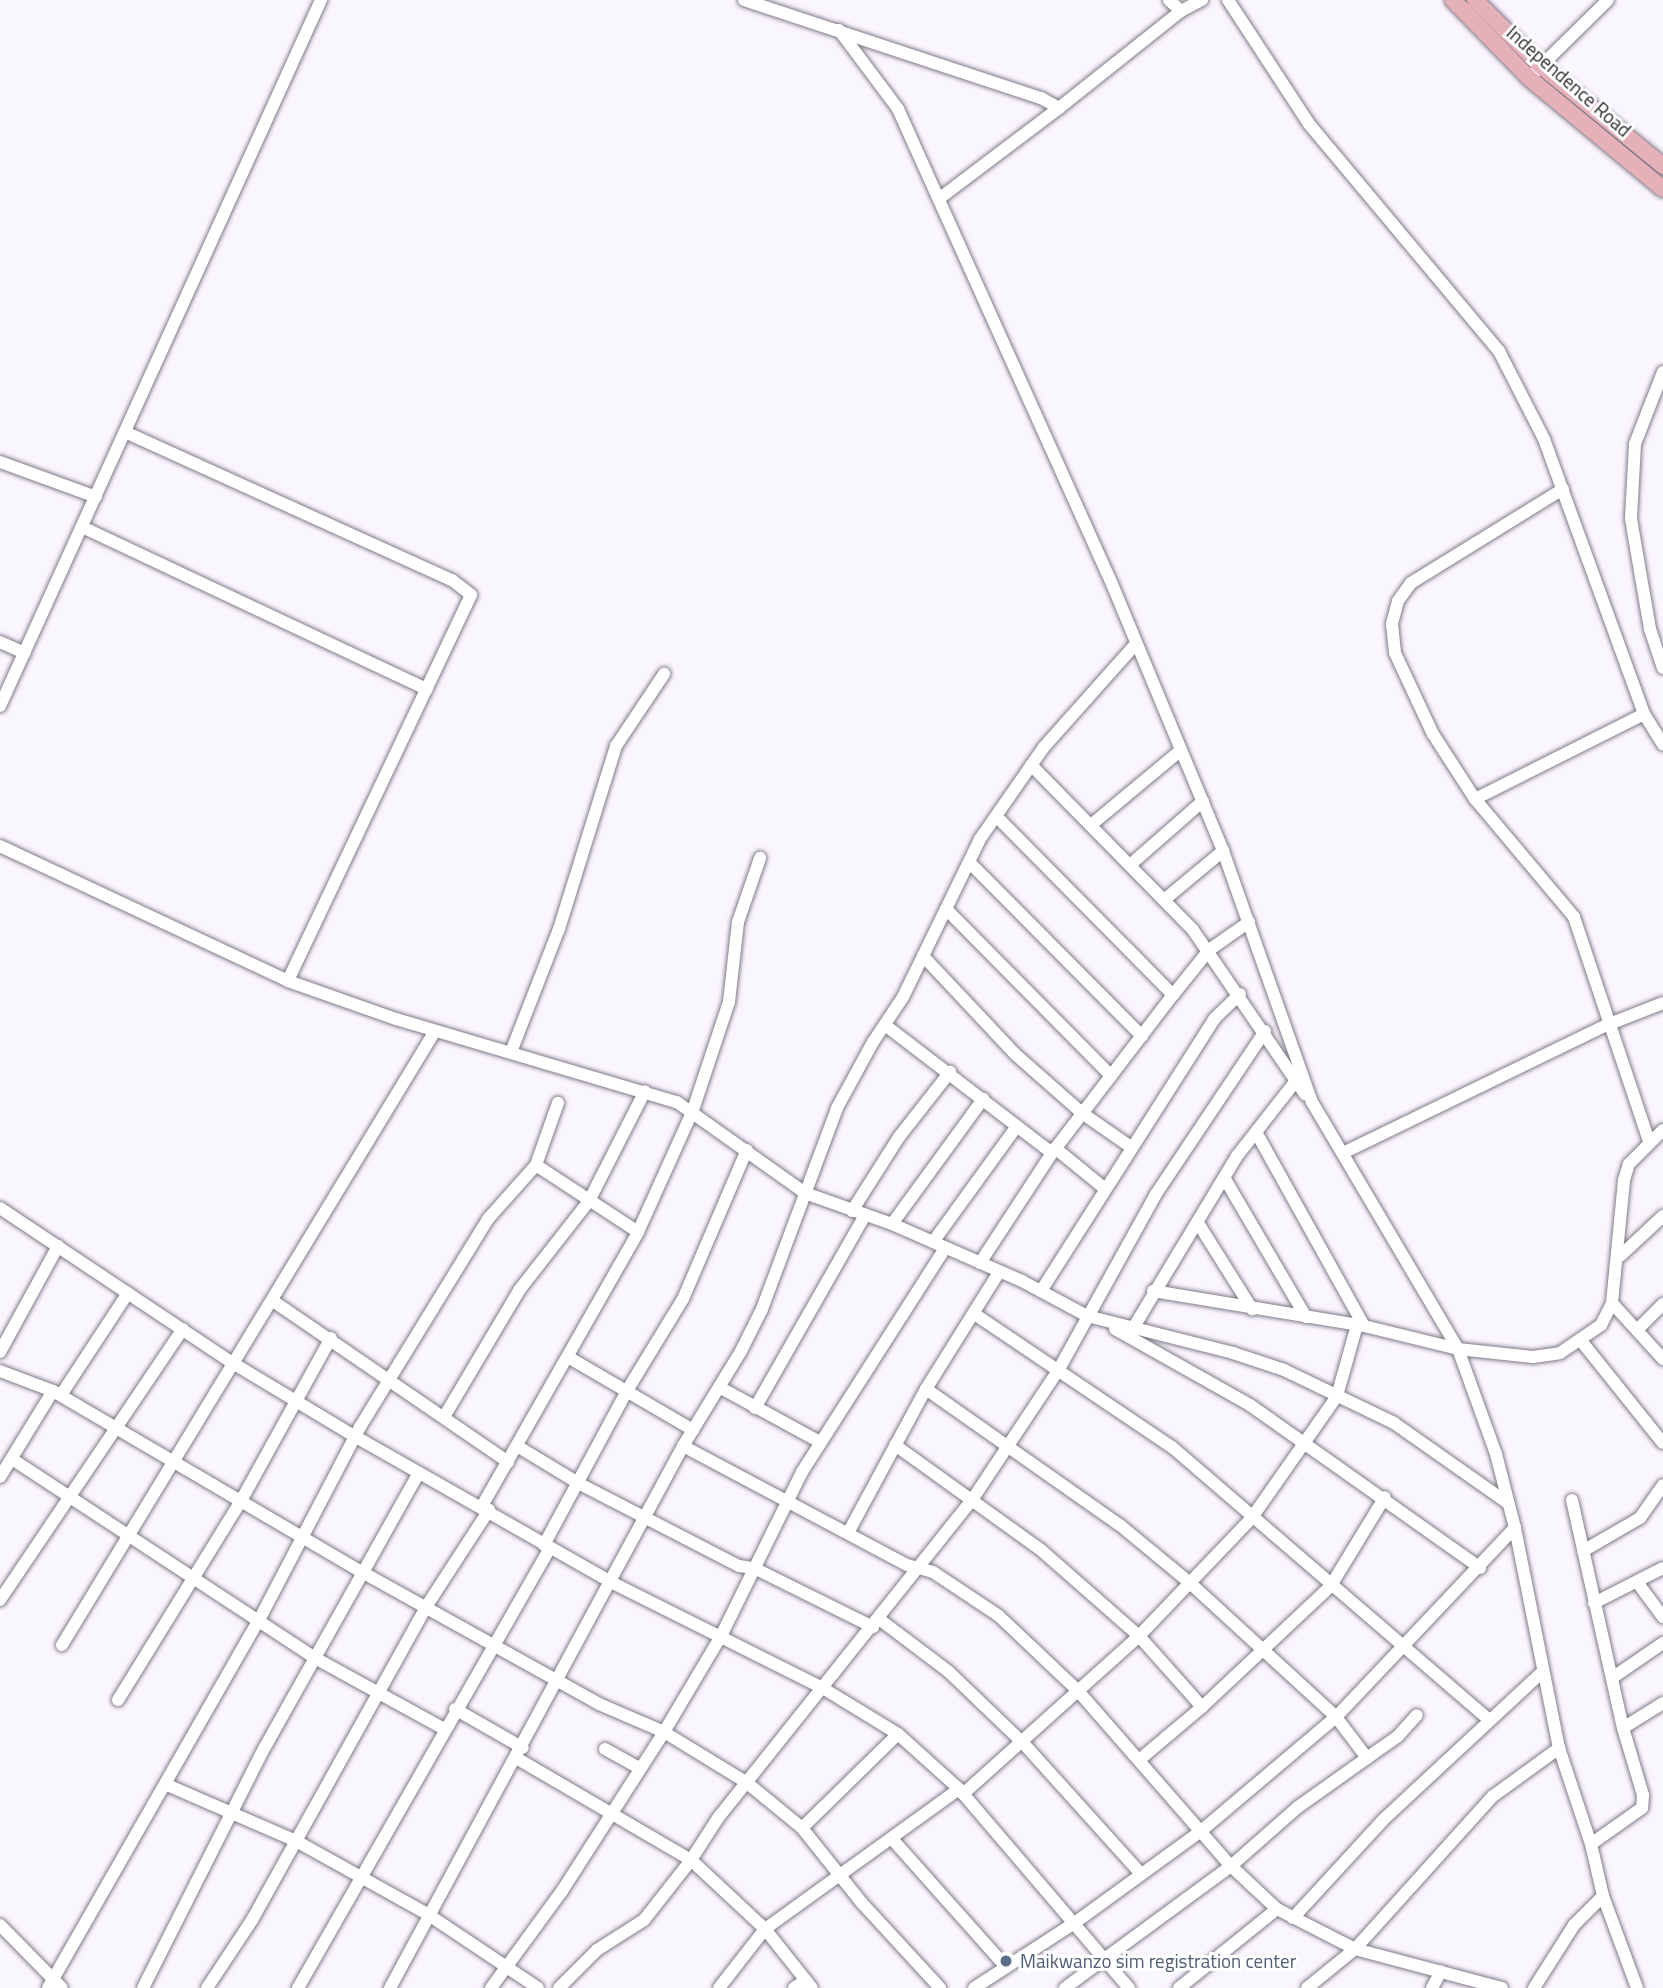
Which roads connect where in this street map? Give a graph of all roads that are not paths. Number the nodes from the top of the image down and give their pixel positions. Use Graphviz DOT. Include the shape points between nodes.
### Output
graph roads {
  1 [pos="321,0"];
  2 [pos="744,0"];
  3 [pos="1169,0"];
  4 [pos="1202,0"];
  5 [pos="1228,0"];
  6 [pos="1452,0"];
  7 [pos="1475,0"];
  8 [pos="1608,0"];
  9 [pos="1181,11"];
  10 [pos="839,30"];
  11 [pos="1541,66"];
  12 [pos="1529,78"];
  13 [pos="1059,108"];
  14 [pos="1663,166"];
  15 [pos="1663,189"];
  16 [pos="940,198"];
  17 [pos="1663,372"];
  18 [pos="125,432"];
  19 [pos="0,462"];
  20 [pos="1563,489"];
  21 [pos="96,498"];
  22 [pos="82,527"];
  23 [pos="0,642"];
  24 [pos="1135,645"];
  25 [pos="25,653"];
  26 [pos="1663,668"];
  27 [pos="664,674"];
  28 [pos="428,689"];
  29 [pos="0,706"];
  30 [pos="1644,714"];
  31 [pos="1663,745"];
  32 [pos="1181,750"];
  33 [pos="1031,765"];
  34 [pos="1475,799"];
  35 [pos="1203,801"];
  36 [pos="996,817"];
  37 [pos="1091,825"];
  38 [pos="0,846"];
  39 [pos="1223,851"];
  40 [pos="760,858"];
  41 [pos="970,863"];
  42 [pos="1130,865"];
  43 [pos="1164,900"];
  44 [pos="946,909"];
  45 [pos="1249,922"];
  46 [pos="1209,950"];
  47 [pos="923,956"];
  48 [pos="288,981"];
  49 [pos="1240,994"];
  50 [pos="1173,995"];
  51 [pos="1663,1003"];
  52 [pos="885,1025"];
  53 [pos="1607,1025"];
  54 [pos="435,1031"];
  55 [pos="1265,1031"];
  56 [pos="1142,1036"];
  57 [pos="511,1052"];
  58 [pos="950,1072"];
  59 [pos="1111,1076"];
  60 [pos="1295,1082"];
  61 [pos="645,1091"];
  62 [pos="983,1099"];
  63 [pos="1312,1102"];
  64 [pos="558,1103"];
  65 [pos="693,1110"];
  66 [pos="1082,1113"];
  67 [pos="1017,1126"];
  68 [pos="1663,1129"];
  69 [pos="1256,1132"];
  70 [pos="1649,1141"];
  71 [pos="1131,1147"];
  72 [pos="747,1150"];
  73 [pos="1054,1151"];
  74 [pos="1343,1153"];
  75 [pos="536,1166"];
  76 [pos="1225,1179"];
  77 [pos="1104,1188"];
  78 [pos="805,1193"];
  79 [pos="589,1201"];
  80 [pos="0,1208"];
  81 [pos="852,1211"];
  82 [pos="865,1215"];
  83 [pos="1663,1216"];
  84 [pos="1198,1223"];
  85 [pos="892,1224"];
  86 [pos="638,1232"];
  87 [pos="939,1245"];
  88 [pos="58,1247"];
  89 [pos="1620,1256"];
  90 [pos="980,1263"];
  91 [pos="999,1272"];
  92 [pos="1041,1291"];
  93 [pos="1153,1291"];
  94 [pos="128,1293"];
  95 [pos="273,1301"];
  96 [pos="1612,1303"];
  97 [pos="1663,1304"];
  98 [pos="1252,1309"];
  99 [pos="976,1315"];
  100 [pos="1087,1316"];
  101 [pos="1306,1317"];
  102 [pos="1107,1323"];
  103 [pos="1360,1325"];
  104 [pos="183,1329"];
  105 [pos="1132,1330"];
  106 [pos="1637,1331"];
  107 [pos="331,1338"];
  108 [pos="1582,1342"];
  109 [pos="1458,1349"];
  110 [pos="0,1352"];
  111 [pos="568,1357"];
  112 [pos="1663,1359"];
  113 [pos="231,1362"];
  114 [pos="1059,1370"];
  115 [pos="0,1371"];
  116 [pos="390,1378"];
  117 [pos="719,1387"];
  118 [pos="628,1389"];
  119 [pos="926,1389"];
  120 [pos="57,1393"];
  121 [pos="1337,1396"];
  122 [pos="293,1399"];
  123 [pos="755,1408"];
  124 [pos="444,1417"];
  125 [pos="116,1426"];
  126 [pos="693,1430"];
  127 [pos="356,1437"];
  128 [pos="820,1442"];
  129 [pos="1303,1443"];
  130 [pos="1663,1443"];
  131 [pos="895,1445"];
  132 [pos="1010,1445"];
  133 [pos="517,1446"];
  134 [pos="683,1446"];
  135 [pos="12,1459"];
  136 [pos="174,1462"];
  137 [pos="508,1462"];
  138 [pos="419,1472"];
  139 [pos="1,1475"];
  140 [pos="578,1483"];
  141 [pos="1663,1485"];
  142 [pos="788,1497"];
  143 [pos="974,1497"];
  144 [pos="1385,1497"];
  145 [pos="69,1498"];
  146 [pos="242,1499"];
  147 [pos="1573,1500"];
  148 [pos="1508,1503"];
  149 [pos="486,1508"];
  150 [pos="646,1518"];
  151 [pos="1251,1519"];
  152 [pos="1515,1528"];
  153 [pos="848,1533"];
  154 [pos="130,1536"];
  155 [pos="301,1537"];
  156 [pos="547,1546"];
  157 [pos="1583,1551"];
  158 [pos="1480,1567"];
  159 [pos="754,1568"];
  160 [pos="1663,1568"];
  161 [pos="921,1569"];
  162 [pos="362,1572"];
  163 [pos="193,1578"];
  164 [pos="611,1583"];
  165 [pos="1190,1583"];
  166 [pos="1637,1583"];
  167 [pos="1330,1587"];
  168 [pos="0,1600"];
  169 [pos="1594,1603"];
  170 [pos="426,1607"];
  171 [pos="1663,1617"];
  172 [pos="258,1622"];
  173 [pos="876,1623"];
  174 [pos="721,1636"];
  175 [pos="1139,1636"];
  176 [pos="1663,1643"];
  177 [pos="62,1645"];
  178 [pos="492,1645"];
  179 [pos="1264,1649"];
  180 [pos="1405,1650"];
  181 [pos="315,1658"];
  182 [pos="1542,1672"];
  183 [pos="1612,1678"];
  184 [pos="557,1682"];
  185 [pos="821,1687"];
  186 [pos="1079,1692"];
  187 [pos="376,1695"];
  188 [pos="118,1700"];
  189 [pos="1663,1703"];
  190 [pos="1202,1707"];
  191 [pos="455,1709"];
  192 [pos="1417,1716"];
  193 [pos="1336,1717"];
  194 [pos="1488,1719"];
  195 [pos="1623,1728"];
  196 [pos="443,1729"];
  197 [pos="664,1732"];
  198 [pos="898,1734"];
  199 [pos="1024,1744"];
  200 [pos="1559,1748"];
  201 [pos="605,1749"];
  202 [pos="520,1753"];
  203 [pos="1367,1758"];
  204 [pos="1139,1760"];
  205 [pos="639,1768"];
  206 [pos="746,1782"];
  207 [pos="167,1785"];
  208 [pos="961,1791"];
  209 [pos="609,1812"];
  210 [pos="233,1815"];
  211 [pos="802,1828"];
  212 [pos="1201,1831"];
  213 [pos="893,1840"];
  214 [pos="296,1842"];
  215 [pos="1591,1844"];
  216 [pos="691,1860"];
  217 [pos="1231,1866"];
  218 [pos="840,1874"];
  219 [pos="1141,1874"];
  220 [pos="358,1877"];
  221 [pos="1603,1896"];
  222 [pos="1277,1909"];
  223 [pos="429,1915"];
  224 [pos="1293,1918"];
  225 [pos="1073,1924"];
  226 [pos="1,1927"];
  227 [pos="765,1929"];
  228 [pos="1355,1949"];
  229 [pos="1102,1961"];
  230 [pos="1006,1967"];
  231 [pos="506,1968"];
  232 [pos="1441,1971"];
  233 [pos="809,1984"];
  234 [pos="55,1986"];
  235 [pos="143,1988"];
  236 [pos="207,1988"];
  237 [pos="298,1988"];
  238 [pos="390,1988"];
  239 [pos="491,1988"];
  240 [pos="537,1988"];
  241 [pos="559,1988"];
  242 [pos="719,1988"];
  243 [pos="794,1988"];
  244 [pos="940,1988"];
  245 [pos="974,1988"];
  246 [pos="1065,1988"];
  247 [pos="1129,1988"];
  248 [pos="1179,1988"];
  249 [pos="1307,1988"];
  250 [pos="1432,1988"];
  251 [pos="1502,1988"];
  252 [pos="1534,1988"];
  253 [pos="1637,1988"];
  1 -- 18 [label="street"];
  2 -- 10 [label="street"];
  3 -- 9 [label="street"];
  4 -- 9 [label="street"];
  5 -- 20 [label="street" via="1309,124 1499,351 1545,439"];
  6 -- 12 [label="main road, Independence Road"];
  7 -- 11 [label="main road, Independence Road"];
  8 -- 11 [label="street"];
  9 -- 13 [label="street"];
  10 -- 13 [label="street"];
  10 -- 16 [label="street" via="898,109"];
  11 -- 12 [label="street"];
  11 -- 14 [label="main road, Independence Road"];
  12 -- 15 [label="main road, Independence Road"];
  13 -- 16 [label="street"];
  16 -- 24 [label="street"];
  17 -- 26 [label="street" via="1635,444 1631,519 1650,629"];
  18 -- 21 [label="street"];
  18 -- 28 [label="street" via="466,587 471,603"];
  19 -- 21 [label="street"];
  20 -- 30 [label="street"];
  20 -- 34 [label="street" via="1411,583 1398,601 1392,625 1395,653 1433,734"];
  21 -- 22 [label="street"];
  22 -- 25 [label="street"];
  22 -- 28 [label="street"];
  23 -- 25 [label="street"];
  24 -- 32 [label="street"];
  24 -- 33 [label="street"];
  25 -- 29 [label="street"];
  27 -- 57 [label="street" via="616,746 559,929"];
  28 -- 48 [label="street"];
  30 -- 31 [label="street"];
  30 -- 34 [label="street"];
  32 -- 35 [label="street"];
  32 -- 37 [label="street"];
  33 -- 36 [label="street"];
  33 -- 37 [label="street"];
  34 -- 53 [label="street" via="1574,917"];
  35 -- 39 [label="street"];
  35 -- 42 [label="street"];
  36 -- 41 [label="street"];
  36 -- 50 [label="street"];
  37 -- 42 [label="street"];
  38 -- 48 [label="street"];
  39 -- 43 [label="street"];
  39 -- 45 [label="street"];
  40 -- 65 [label="street" via="738,922 729,1002"];
  41 -- 44 [label="street"];
  41 -- 56 [label="street"];
  42 -- 43 [label="street"];
  43 -- 46 [label="street"];
  44 -- 47 [label="street"];
  44 -- 59 [label="street"];
  45 -- 46 [label="street"];
  45 -- 63 [label="street"];
  46 -- 49 [label="street"];
  46 -- 50 [label="street"];
  47 -- 52 [label="street"];
  47 -- 66 [label="street" via="1015,1054"];
  48 -- 54 [label="street"];
  49 -- 55 [label="street"];
  49 -- 71 [label="street" via="1214,1019"];
  50 -- 56 [label="street"];
  51 -- 53 [label="street"];
  52 -- 58 [label="street"];
  52 -- 78 [label="street" via="837,1108"];
  53 -- 70 [label="street"];
  53 -- 74 [label="street"];
  54 -- 57 [label="street"];
  54 -- 95 [label="street"];
  55 -- 60 [label="street"];
  55 -- 100 [label="street" via="1156,1194"];
  56 -- 59 [label="street"];
  57 -- 61 [label="street"];
  58 -- 62 [label="street"];
  58 -- 81 [label="street" via="899,1137"];
  59 -- 66 [label="street"];
  60 -- 63 [label="street"];
  60 -- 69 [label="street"];
  61 -- 65 [label="street"];
  61 -- 79 [label="street"];
  62 -- 67 [label="street"];
  62 -- 85 [label="street"];
  63 -- 74 [label="street"];
  64 -- 75 [label="street"];
  65 -- 72 [label="street"];
  65 -- 86 [label="street"];
  66 -- 71 [label="street"];
  66 -- 73 [label="street"];
  67 -- 73 [label="street"];
  67 -- 87 [label="street"];
  68 -- 70 [label="street"];
  69 -- 76 [label="street"];
  69 -- 103 [label="street"];
  70 -- 89 [label="street" via="1629,1164 1624,1180"];
  71 -- 77 [label="street"];
  72 -- 78 [label="street"];
  72 -- 118 [label="street" via="683,1299"];
  73 -- 77 [label="street"];
  73 -- 90 [label="street"];
  74 -- 109 [label="street"];
  75 -- 79 [label="street"];
  75 -- 116 [label="street" via="488,1219"];
  76 -- 84 [label="street"];
  76 -- 101 [label="street"];
  77 -- 92 [label="street"];
  78 -- 81 [label="street"];
  78 -- 117 [label="street" via="762,1309"];
  79 -- 86 [label="street"];
  79 -- 124 [label="street" via="520,1289"];
  80 -- 88 [label="street"];
  81 -- 82 [label="street"];
  82 -- 85 [label="street"];
  82 -- 123 [label="street"];
  83 -- 89 [label="street"];
  84 -- 93 [label="street"];
  84 -- 98 [label="street"];
  85 -- 87 [label="street"];
  86 -- 111 [label="street"];
  87 -- 90 [label="street"];
  87 -- 128 [label="street"];
  88 -- 94 [label="street"];
  88 -- 110 [label="street"];
  89 -- 96 [label="street"];
  90 -- 91 [label="street"];
  91 -- 92 [label="street"];
  91 -- 99 [label="street"];
  92 -- 100 [label="street"];
  93 -- 98 [label="street"];
  93 -- 105 [label="street"];
  94 -- 104 [label="street"];
  94 -- 120 [label="street"];
  95 -- 107 [label="street"];
  95 -- 113 [label="street"];
  96 -- 106 [label="street"];
  96 -- 108 [label="street" via="1601,1325"];
  97 -- 106 [label="street"];
  98 -- 101 [label="street"];
  99 -- 114 [label="street"];
  99 -- 119 [label="street"];
  100 -- 102 [label="street"];
  100 -- 114 [label="street"];
  101 -- 103 [label="street"];
  102 -- 105 [label="street"];
  102 -- 129 [label="street" via="1140,1346 1250,1405"];
  103 -- 109 [label="street"];
  103 -- 121 [label="street"];
  104 -- 113 [label="street"];
  104 -- 125 [label="street"];
  105 -- 121 [label="street" via="1233,1353"];
  106 -- 112 [label="street"];
  107 -- 116 [label="street"];
  107 -- 122 [label="street"];
  108 -- 109 [label="street" via="1560,1353 1533,1357"];
  108 -- 130 [label="street"];
  109 -- 148 [label="street"];
  111 -- 118 [label="street"];
  111 -- 133 [label="street"];
  113 -- 122 [label="street"];
  113 -- 136 [label="street"];
  114 -- 132 [label="street"];
  114 -- 151 [label="street" via="1172,1447"];
  115 -- 120 [label="street"];
  116 -- 124 [label="street"];
  116 -- 127 [label="street"];
  117 -- 123 [label="street"];
  117 -- 126 [label="street"];
  118 -- 126 [label="street"];
  118 -- 140 [label="street"];
  119 -- 131 [label="street"];
  119 -- 132 [label="street"];
  120 -- 125 [label="street"];
  120 -- 135 [label="street"];
  121 -- 129 [label="street"];
  121 -- 148 [label="street" via="1394,1423"];
  122 -- 127 [label="street"];
  122 -- 146 [label="street"];
  123 -- 128 [label="street"];
  124 -- 137 [label="street"];
  125 -- 136 [label="street"];
  125 -- 145 [label="street"];
  126 -- 134 [label="street"];
  127 -- 138 [label="street"];
  127 -- 155 [label="street"];
  128 -- 142 [label="street"];
  129 -- 144 [label="street"];
  129 -- 151 [label="street"];
  131 -- 143 [label="street"];
  131 -- 153 [label="street"];
  132 -- 143 [label="street"];
  132 -- 165 [label="street" via="1121,1525"];
  133 -- 137 [label="street"];
  133 -- 140 [label="street"];
  134 -- 142 [label="street"];
  134 -- 150 [label="street"];
  135 -- 139 [label="street"];
  135 -- 145 [label="street"];
  136 -- 146 [label="street"];
  136 -- 154 [label="street"];
  137 -- 149 [label="street"];
  138 -- 149 [label="street"];
  138 -- 162 [label="street"];
  140 -- 150 [label="street"];
  140 -- 156 [label="street"];
  141 -- 157 [label="street" via="1640,1518"];
  142 -- 153 [label="street"];
  142 -- 159 [label="street"];
  143 -- 161 [label="street"];
  143 -- 175 [label="street"];
  144 -- 158 [label="street"];
  144 -- 167 [label="street"];
  145 -- 154 [label="street"];
  145 -- 168 [label="street"];
  146 -- 155 [label="street"];
  146 -- 163 [label="street"];
  147 -- 157 [label="street"];
  148 -- 152 [label="street"];
  149 -- 156 [label="street"];
  149 -- 170 [label="street"];
  150 -- 159 [label="street" via="739,1566"];
  150 -- 164 [label="street"];
  151 -- 165 [label="street"];
  151 -- 167 [label="street"];
  152 -- 158 [label="street"];
  152 -- 182 [label="street"];
  153 -- 161 [label="street"];
  154 -- 163 [label="street"];
  154 -- 177 [label="street"];
  155 -- 162 [label="street"];
  155 -- 172 [label="street"];
  156 -- 164 [label="street"];
  156 -- 178 [label="street"];
  157 -- 169 [label="street"];
  158 -- 180 [label="street"];
  159 -- 173 [label="street"];
  159 -- 174 [label="street"];
  160 -- 166 [label="street"];
  161 -- 173 [label="street"];
  161 -- 186 [label="street" via="933,1572 999,1616"];
  162 -- 170 [label="street"];
  162 -- 181 [label="street"];
  163 -- 172 [label="street"];
  163 -- 188 [label="street"];
  164 -- 174 [label="street"];
  164 -- 184 [label="street"];
  165 -- 175 [label="street"];
  165 -- 179 [label="street"];
  166 -- 169 [label="street"];
  166 -- 171 [label="street"];
  167 -- 179 [label="street"];
  167 -- 180 [label="street"];
  169 -- 183 [label="street"];
  170 -- 178 [label="street"];
  170 -- 187 [label="street"];
  172 -- 181 [label="street"];
  172 -- 207 [label="street"];
  173 -- 185 [label="street"];
  173 -- 199 [label="street" via="948,1672"];
  174 -- 185 [label="street"];
  174 -- 197 [label="street"];
  175 -- 186 [label="street"];
  175 -- 190 [label="street"];
  176 -- 183 [label="street"];
  178 -- 184 [label="street"];
  178 -- 191 [label="street"];
  179 -- 190 [label="street"];
  179 -- 193 [label="street"];
  180 -- 193 [label="street"];
  180 -- 194 [label="street"];
  181 -- 187 [label="street"];
  181 -- 210 [label="street"];
  182 -- 194 [label="street"];
  182 -- 200 [label="street"];
  183 -- 195 [label="street"];
  184 -- 197 [label="street"];
  184 -- 202 [label="street"];
  185 -- 198 [label="street"];
  185 -- 206 [label="street"];
  186 -- 199 [label="street"];
  186 -- 204 [label="street"];
  187 -- 196 [label="street"];
  187 -- 214 [label="street"];
  189 -- 195 [label="street"];
  190 -- 204 [label="street"];
  191 -- 196 [label="street"];
  191 -- 202 [label="street"];
  192 -- 203 [label="street"];
  193 -- 203 [label="street"];
  193 -- 212 [label="street"];
  194 -- 224 [label="street" via="1384,1819"];
  195 -- 215 [label="street" via="1643,1795 1642,1808"];
  196 -- 220 [label="street"];
  197 -- 205 [label="street"];
  197 -- 206 [label="street"];
  198 -- 208 [label="street"];
  198 -- 211 [label="street"];
  199 -- 208 [label="street"];
  199 -- 219 [label="street"];
  200 -- 215 [label="street"];
  200 -- 228 [label="street" via="1493,1796"];
  201 -- 205 [label="street"];
  202 -- 209 [label="street"];
  202 -- 223 [label="street"];
  203 -- 217 [label="street" via="1298,1807"];
  204 -- 212 [label="street"];
  205 -- 209 [label="street"];
  206 -- 211 [label="street"];
  206 -- 216 [label="street"];
  207 -- 210 [label="street"];
  207 -- 234 [label="street"];
  208 -- 213 [label="street"];
  208 -- 225 [label="street"];
  209 -- 216 [label="street"];
  209 -- 231 [label="street" via="562,1891"];
  210 -- 214 [label="street"];
  210 -- 235 [label="street"];
  211 -- 218 [label="street"];
  212 -- 217 [label="street"];
  212 -- 219 [label="street"];
  213 -- 218 [label="street"];
  213 -- 230 [label="street"];
  214 -- 220 [label="street"];
  214 -- 236 [label="street"];
  215 -- 221 [label="street"];
  216 -- 227 [label="street"];
  216 -- 241 [label="street" via="643,1920 597,1950"];
  217 -- 222 [label="street"];
  217 -- 229 [label="street"];
  218 -- 227 [label="street"];
  218 -- 244 [label="street"];
  219 -- 225 [label="street"];
  220 -- 223 [label="street"];
  220 -- 237 [label="street"];
  221 -- 252 [label="street" via="1574,1925"];
  221 -- 253 [label="street"];
  222 -- 224 [label="street"];
  222 -- 248 [label="street"];
  223 -- 231 [label="street"];
  223 -- 238 [label="street"];
  224 -- 228 [label="street"];
  225 -- 229 [label="street"];
  225 -- 230 [label="street"];
  226 -- 234 [label="street"];
  227 -- 233 [label="street"];
  227 -- 242 [label="street"];
  228 -- 232 [label="street"];
  228 -- 249 [label="street"];
  229 -- 246 [label="street"];
  229 -- 247 [label="street"];
  230 -- 245 [label="street"];
  231 -- 239 [label="street"];
  231 -- 240 [label="street"];
  232 -- 250 [label="street"];
  232 -- 251 [label="street"];
  233 -- 243 [label="street"];
}
